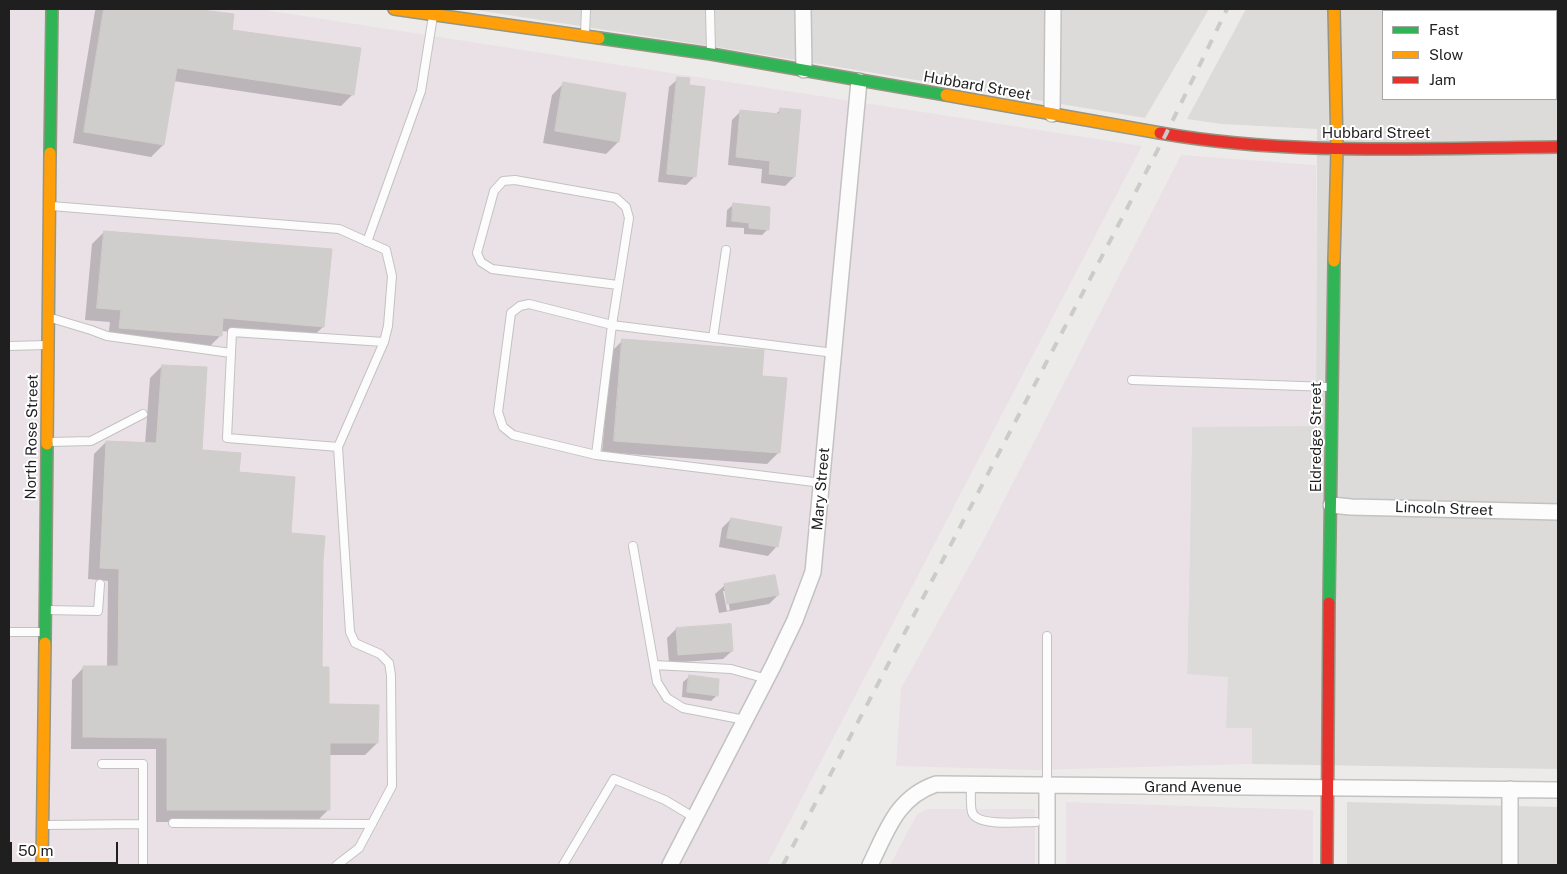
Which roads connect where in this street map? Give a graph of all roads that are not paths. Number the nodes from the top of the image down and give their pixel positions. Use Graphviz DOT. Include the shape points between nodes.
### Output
graph roads {
  1 [pos="52,9"];
  2 [pos="394,9"];
  3 [pos="586,9"];
  4 [pos="710,9"];
  5 [pos="803,9"];
  6 [pos="1052,9"];
  7 [pos="1334,9"];
  8 [pos="433,15"];
  9 [pos="585,35"];
  10 [pos="710,54"];
  11 [pos="804,70"];
  12 [pos="859,81"];
  13 [pos="1052,114"];
  14 [pos="1558,147"];
  15 [pos="1337,149"];
  16 [pos="50,206"];
  17 [pos="367,242"];
  18 [pos="726,250"];
  19 [pos="618,285"];
  20 [pos="49,318"];
  21 [pos="612,325"];
  22 [pos="713,338"];
  23 [pos="384,342"];
  24 [pos="48,345"];
  25 [pos="9,346"];
  26 [pos="231,352"];
  27 [pos="834,353"];
  28 [pos="1132,380"];
  29 [pos="1330,387"];
  30 [pos="143,414"];
  31 [pos="47,442"];
  32 [pos="338,447"];
  33 [pos="596,455"];
  34 [pos="822,483"];
  35 [pos="1331,505"];
  36 [pos="1558,512"];
  37 [pos="633,546"];
  38 [pos="100,584"];
  39 [pos="45,610"];
  40 [pos="9,632"];
  41 [pos="45,632"];
  42 [pos="1046,636"];
  43 [pos="654,664"];
  44 [pos="766,679"];
  45 [pos="745,720"];
  46 [pos="102,764"];
  47 [pos="971,784"];
  48 [pos="1047,786"];
  49 [pos="1326,788"];
  50 [pos="1510,789"];
  51 [pos="1558,790"];
  52 [pos="695,818"];
  53 [pos="1036,822"];
  54 [pos="143,824"];
  55 [pos="173,824"];
  56 [pos="372,824"];
  57 [pos="42,825"];
  58 [pos="42,865"];
  59 [pos="143,865"];
  60 [pos="337,865"];
  61 [pos="563,865"];
  62 [pos="670,865"];
  63 [pos="870,865"];
  64 [pos="1047,865"];
  65 [pos="1327,865"];
  66 [pos="1510,865"];
  1 -- 16 [label="street, North Rose Street"];
  2 -- 8 [label="street, Hubbard Street"];
  3 -- 9 [label="lane"];
  4 -- 10 [label="lane"];
  5 -- 11 [label="street"];
  6 -- 13 [label="street"];
  7 -- 15 [label="street, Eldredge Street"];
  8 -- 9 [label="street, Hubbard Street"];
  8 -- 17 [label="lane" via="421,91"];
  9 -- 10 [label="street, Hubbard Street"];
  10 -- 11 [label="street, Hubbard Street"];
  11 -- 12 [label="street, Hubbard Street"];
  12 -- 13 [label="street, Hubbard Street"];
  12 -- 27 [label="street, Mary Street"];
  13 -- 15 [label="street, Hubbard Street" via="1252,145"];
  14 -- 15 [label="street, Hubbard Street"];
  15 -- 29 [label="street, Eldredge Street"];
  16 -- 17 [label="lane" via="339,229"];
  16 -- 20 [label="street, North Rose Street"];
  17 -- 23 [label="lane" via="386,250 392,276"];
  18 -- 22 [label="lane"];
  19 -- 19 [label="lane" via="629,218 626,207 616,198 515,180 503,181 494,191 478,253 481,262 492,269"];
  19 -- 21 [label="lane"];
  20 -- 24 [label="street, North Rose Street"];
  20 -- 26 [label="lane" via="107,336"];
  21 -- 22 [label="lane"];
  21 -- 33 [label="lane"];
  21 -- 33 [label="lane" via="529,304 520,306 512,313 498,412 503,428 513,436"];
  22 -- 27 [label="lane"];
  23 -- 26 [label="lane" via="232,332"];
  23 -- 32 [label="lane"];
  24 -- 25 [label="lane"];
  24 -- 31 [label="street, North Rose Street"];
  26 -- 32 [label="lane" via="227,438"];
  27 -- 34 [label="street, Mary Street"];
  28 -- 29 [label="lane"];
  29 -- 35 [label="street, Eldredge Street"];
  30 -- 31 [label="lane" via="91,441"];
  31 -- 39 [label="street, North Rose Street"];
  32 -- 56 [label="lane" via="350,632 355,643 380,654 389,663 391,675 392,786"];
  33 -- 34 [label="lane"];
  34 -- 44 [label="street, Mary Street" via="813,572 796,620"];
  35 -- 36 [label="street, Lincoln Street"];
  35 -- 49 [label="street, Eldredge Street"];
  37 -- 43 [label="lane"];
  38 -- 39 [label="lane" via="98,611"];
  39 -- 41 [label="street, North Rose Street"];
  40 -- 41 [label="lane"];
  41 -- 57 [label="street, North Rose Street"];
  42 -- 48 [label="lane"];
  43 -- 44 [label="lane" via="732,669"];
  43 -- 45 [label="lane" via="657,682 667,698 684,708"];
  44 -- 45 [label="street, Mary Street"];
  45 -- 52 [label="street, Mary Street"];
  46 -- 54 [label="lane" via="143,764"];
  47 -- 48 [label="street, Grand Avenue"];
  47 -- 53 [label="lane" via="975,818 983,822"];
  47 -- 63 [label="street, Grand Avenue" via="936,784 921,789 900,808"];
  48 -- 49 [label="street, Grand Avenue"];
  48 -- 64 [label="street"];
  49 -- 50 [label="street, Grand Avenue"];
  49 -- 65 [label="street, Eldredge Street"];
  50 -- 51 [label="street, Grand Avenue"];
  50 -- 66 [label="street"];
  52 -- 61 [label="lane" via="665,800 614,779"];
  52 -- 62 [label="street, Mary Street"];
  54 -- 57 [label="lane"];
  54 -- 59 [label="lane"];
  55 -- 56 [label="lane"];
  56 -- 60 [label="lane" via="359,848"];
  57 -- 58 [label="street, North Rose Street"];
}
